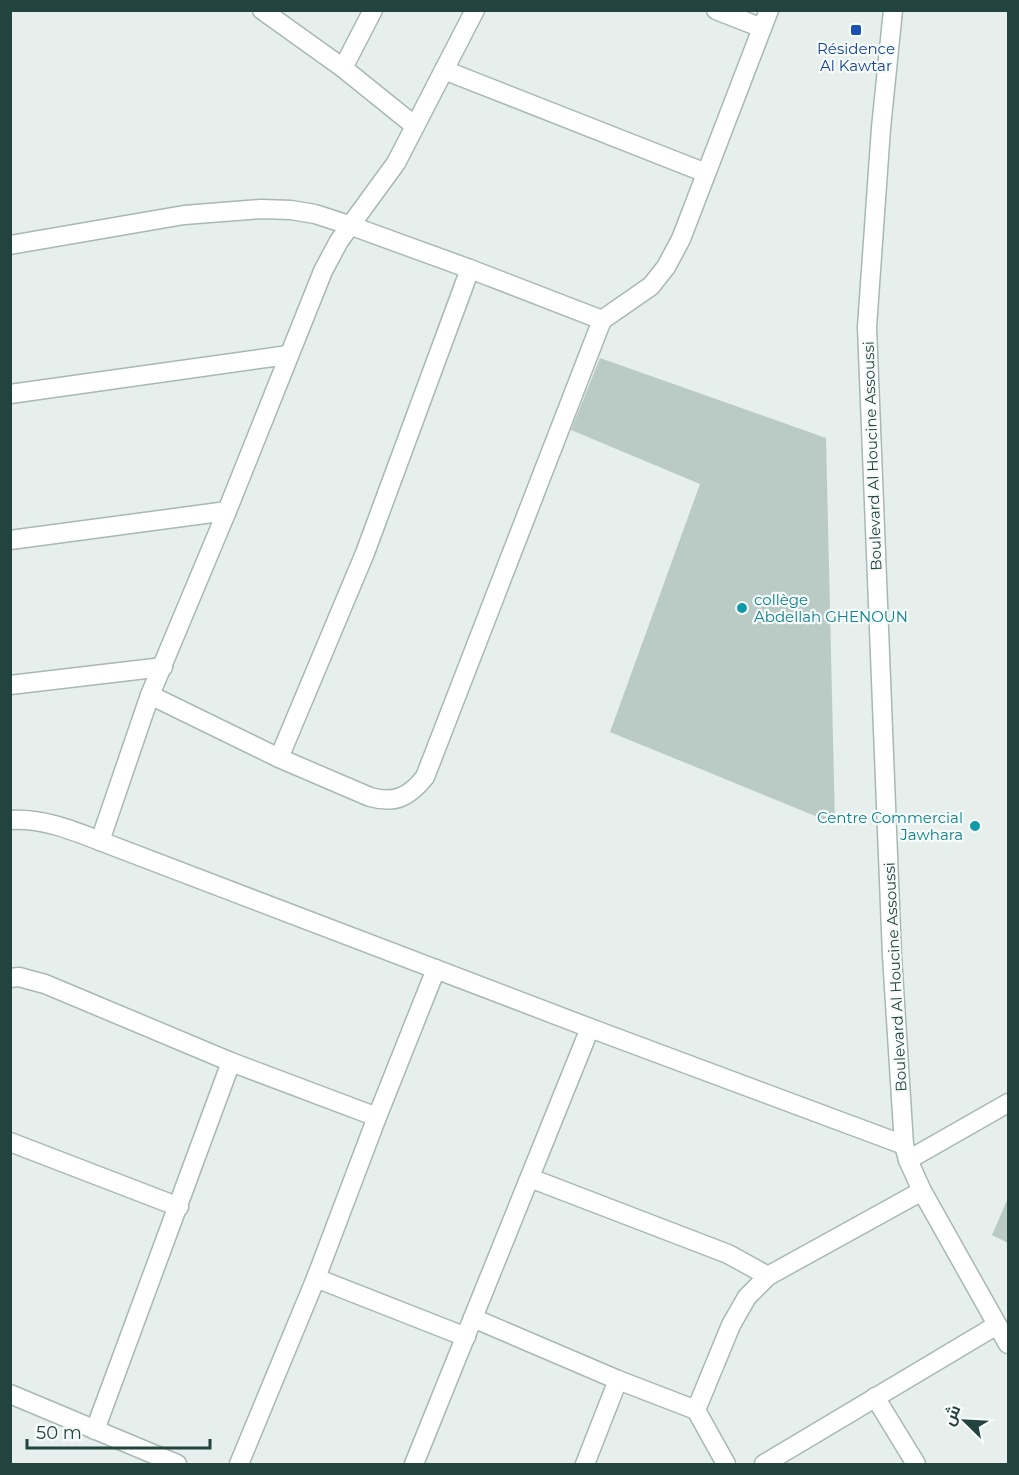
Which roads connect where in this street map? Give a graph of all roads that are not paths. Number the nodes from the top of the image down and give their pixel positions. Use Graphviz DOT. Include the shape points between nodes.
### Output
graph roads {
  1 [pos="262,10"];
  2 [pos="373,10"];
  3 [pos="475,10"];
  4 [pos="716,10"];
  5 [pos="769,10"];
  6 [pos="893,10"];
  7 [pos="762,28"];
  8 [pos="343,68"];
  9 [pos="444,70"];
  10 [pos="415,126"];
  11 [pos="706,173"];
  12 [pos="349,225"];
  13 [pos="10,245"];
  14 [pos="470,268"];
  15 [pos="602,320"];
  16 [pos="288,355"];
  17 [pos="10,394"];
  18 [pos="227,511"];
  19 [pos="10,540"];
  20 [pos="163,667"];
  21 [pos="10,685"];
  22 [pos="150,695"];
  23 [pos="279,758"];
  24 [pos="10,820"];
  25 [pos="100,841"];
  26 [pos="436,969"];
  27 [pos="10,978"];
  28 [pos="590,1028"];
  29 [pos="231,1062"];
  30 [pos="1008,1103"];
  31 [pos="377,1117"];
  32 [pos="10,1142"];
  33 [pos="906,1152"];
  34 [pos="530,1178"];
  35 [pos="922,1191"];
  36 [pos="179,1207"];
  37 [pos="768,1276"];
  38 [pos="316,1278"];
  39 [pos="473,1318"];
  40 [pos="997,1325"];
  41 [pos="466,1336"];
  42 [pos="1008,1344"];
  43 [pos="618,1380"];
  44 [pos="10,1394"];
  45 [pos="875,1397"];
  46 [pos="696,1410"];
  47 [pos="95,1430"];
  48 [pos="177,1464"];
  49 [pos="239,1464"];
  50 [pos="414,1464"];
  51 [pos="585,1464"];
  52 [pos="726,1464"];
  53 [pos="764,1464"];
  54 [pos="916,1464"];
  1 -- 8 [label="street"];
  2 -- 8 [label="street"];
  3 -- 9 [label="street"];
  4 -- 7 [label="street"];
  5 -- 7 [label="street"];
  6 -- 33 [label="street, Boulevard Al Houcine Assoussi" via="867,327 892,956"];
  7 -- 11 [label="street"];
  8 -- 10 [label="street"];
  9 -- 10 [label="street"];
  9 -- 11 [label="street"];
  10 -- 12 [label="street" via="383,182"];
  11 -- 15 [label="street" via="681,240 666,267 651,286"];
  12 -- 13 [label="street" via="291,210 231,210 148,220"];
  12 -- 14 [label="street"];
  12 -- 16 [label="street" via="322,271"];
  14 -- 15 [label="street"];
  14 -- 23 [label="street" via="365,553"];
  15 -- 23 [label="street" via="425,777 402,797 384,801"];
  16 -- 17 [label="street"];
  16 -- 18 [label="street"];
  18 -- 19 [label="street"];
  18 -- 20 [label="street"];
  20 -- 21 [label="street"];
  20 -- 22 [label="street"];
  22 -- 23 [label="street"];
  22 -- 25 [label="street"];
  24 -- 25 [label="street" via="60,826"];
  25 -- 26 [label="street"];
  26 -- 28 [label="street"];
  26 -- 31 [label="street"];
  27 -- 29 [label="street" via="45,984"];
  28 -- 33 [label="street"];
  28 -- 34 [label="street"];
  29 -- 31 [label="street"];
  29 -- 36 [label="street"];
  30 -- 33 [label="street"];
  31 -- 38 [label="street"];
  32 -- 36 [label="street"];
  33 -- 35 [label="street, Boulevard Al Houcine Assoussi"];
  34 -- 37 [label="street" via="728,1254"];
  34 -- 39 [label="street"];
  35 -- 37 [label="street"];
  35 -- 40 [label="street, Boulevard Al Houcine Assoussi"];
  36 -- 47 [label="street"];
  37 -- 46 [label="street" via="747,1297 731,1325"];
  38 -- 41 [label="street"];
  38 -- 49 [label="street"];
  39 -- 41 [label="street"];
  39 -- 43 [label="street"];
  40 -- 42 [label="street, Boulevard Al Houcine Assoussi"];
  40 -- 45 [label="street"];
  41 -- 50 [label="street"];
  43 -- 46 [label="street"];
  43 -- 51 [label="street"];
  44 -- 47 [label="street"];
  45 -- 53 [label="street"];
  45 -- 54 [label="street"];
  46 -- 52 [label="street"];
  47 -- 48 [label="street"];
}
